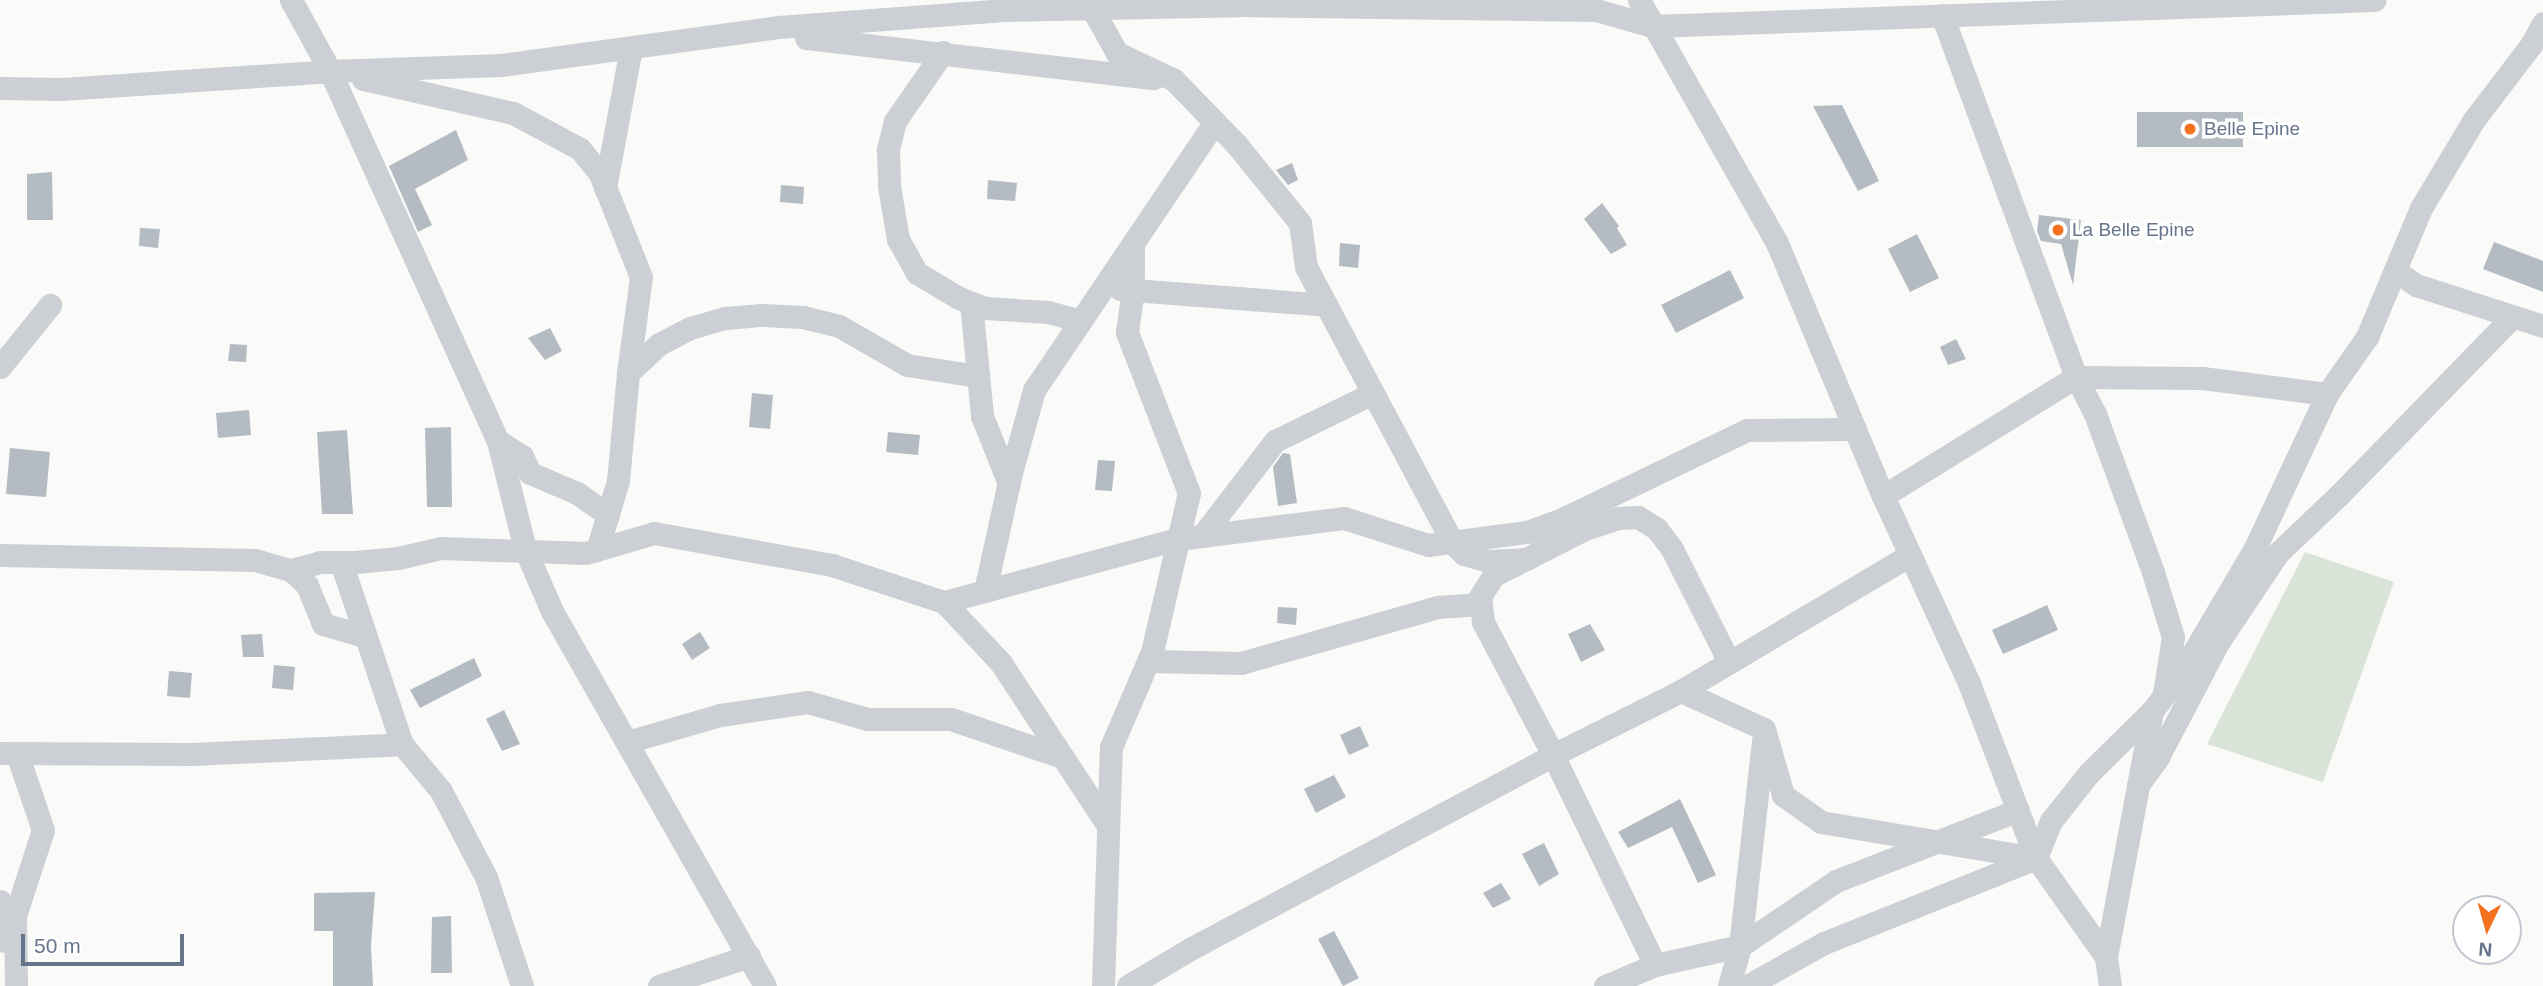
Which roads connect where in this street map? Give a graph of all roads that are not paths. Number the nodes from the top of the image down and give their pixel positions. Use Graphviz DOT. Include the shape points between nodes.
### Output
graph roads {
  1 [pos="291,0"];
  2 [pos="1639,0"];
  3 [pos="2375,0"];
  4 [pos="1093,10"];
  5 [pos="1942,15"];
  6 [pos="2543,23"];
  7 [pos="1652,26"];
  8 [pos="733,34"];
  9 [pos="631,48"];
  10 [pos="943,52"];
  11 [pos="330,71"];
  12 [pos="1174,80"];
  13 [pos="0,88"];
  14 [pos="1215,122"];
  15 [pos="605,188"];
  16 [pos="1133,244"];
  17 [pos="2395,270"];
  18 [pos="1103,288"];
  19 [pos="1133,290"];
  20 [pos="971,303"];
  21 [pos="50,304"];
  22 [pos="1326,305"];
  23 [pos="2512,317"];
  24 [pos="1081,321"];
  25 [pos="2543,326"];
  26 [pos="0,367"];
  27 [pos="628,373"];
  28 [pos="978,376"];
  29 [pos="2076,377"];
  30 [pos="1373,393"];
  31 [pos="2326,394"];
  32 [pos="1854,429"];
  33 [pos="498,441"];
  34 [pos="1009,484"];
  35 [pos="1882,496"];
  36 [pos="608,515"];
  37 [pos="1202,536"];
  38 [pos="1178,539"];
  39 [pos="1452,542"];
  40 [pos="525,549"];
  41 [pos="597,550"];
  42 [pos="0,555"];
  43 [pos="1909,555"];
  44 [pos="1526,559"];
  45 [pos="341,562"];
  46 [pos="291,570"];
  47 [pos="985,592"];
  48 [pos="944,602"];
  49 [pos="1481,604"];
  50 [pos="364,636"];
  51 [pos="1148,661"];
  52 [pos="1729,662"];
  53 [pos="1681,691"];
  54 [pos="2158,704"];
  55 [pos="1764,730"];
  56 [pos="627,742"];
  57 [pos="402,744"];
  58 [pos="8,753"];
  59 [pos="1553,755"];
  60 [pos="1062,757"];
  61 [pos="2138,785"];
  62 [pos="2018,810"];
  63 [pos="1108,826"];
  64 [pos="1940,841"];
  65 [pos="2036,858"];
  66 [pos="0,901"];
  67 [pos="1740,946"];
  68 [pos="749,956"];
  69 [pos="2106,957"];
  70 [pos="1655,965"];
  71 [pos="3,986"];
  72 [pos="16,986"];
  73 [pos="522,986"];
  74 [pos="659,986"];
  75 [pos="765,986"];
  76 [pos="1103,986"];
  77 [pos="1128,986"];
  78 [pos="1605,986"];
  79 [pos="1729,986"];
  80 [pos="1747,986"];
  81 [pos="2110,986"];
  1 -- 11 [label="street"];
  2 -- 7 [label="street"];
  3 -- 5 [label="street"];
  4 -- 7 [label="street" via="1239,5 1595,10"];
  4 -- 8 [label="street" via="1007,10"];
  4 -- 12 [label="street" via="1117,53"];
  5 -- 7 [label="street"];
  5 -- 29 [label="street"];
  6 -- 17 [label="street" via="2473,121 2421,208"];
  7 -- 32 [label="street" via="1777,243"];
  8 -- 9 [label="street"];
  8 -- 10 [label="street" via="844,40"];
  9 -- 11 [label="street" via="501,65"];
  9 -- 15 [label="street"];
  10 -- 12 [label="street"];
  10 -- 20 [label="street" via="895,121 888,150 889,186 898,239 917,273"];
  11 -- 13 [label="street" via="62,89"];
  11 -- 15 [label="street" via="513,113 580,149"];
  11 -- 33 [label="street"];
  12 -- 14 [label="street"];
  14 -- 16 [label="street"];
  14 -- 22 [label="street" via="1300,223 1306,267"];
  15 -- 27 [label="street" via="641,276"];
  16 -- 18 [label="street"];
  16 -- 19 [label="street"];
  17 -- 23 [label="street" via="2416,285"];
  17 -- 31 [label="street" via="2367,337"];
  18 -- 19 [label="street"];
  18 -- 24 [label="street"];
  19 -- 22 [label="street"];
  19 -- 38 [label="street" via="1127,332 1189,493"];
  20 -- 24 [label="street" via="1048,312"];
  20 -- 28 [label="street"];
  21 -- 26 [label="street"];
  22 -- 30 [label="street"];
  23 -- 25 [label="street"];
  23 -- 61 [label="street" via="2278,553 2219,641 2158,757"];
  24 -- 34 [label="street" via="1034,390"];
  27 -- 28 [label="street" via="659,344 690,328 762,315 803,317 839,326 907,365"];
  27 -- 36 [label="street" via="618,481"];
  28 -- 34 [label="street" via="982,416"];
  29 -- 31 [label="street" via="2202,378"];
  29 -- 35 [label="street"];
  29 -- 54 [label="street" via="2095,414 2173,637"];
  30 -- 37 [label="street" via="1275,441"];
  30 -- 39 [label="street"];
  31 -- 54 [label="street" via="2255,548"];
  32 -- 35 [label="street"];
  32 -- 39 [label="street" via="1747,430 1562,520 1527,532"];
  33 -- 36 [label="street" via="522,456 530,473 577,494"];
  33 -- 40 [label="street"];
  34 -- 47 [label="street"];
  35 -- 43 [label="street"];
  36 -- 41 [label="street"];
  37 -- 38 [label="street"];
  37 -- 39 [label="street" via="1343,519 1428,545"];
  38 -- 47 [label="street"];
  38 -- 51 [label="street"];
  39 -- 44 [label="street" via="1464,554 1489,561"];
  40 -- 41 [label="street"];
  40 -- 45 [label="street" via="441,548 398,558"];
  40 -- 56 [label="street" via="552,611"];
  41 -- 48 [label="street" via="654,533 832,565"];
  42 -- 46 [label="street" via="255,560"];
  43 -- 52 [label="street"];
  43 -- 62 [label="street" via="1969,683"];
  44 -- 49 [label="street" via="1493,576 1480,597"];
  44 -- 52 [label="street" via="1585,529 1637,517 1657,529 1672,549"];
  45 -- 46 [label="street"];
  45 -- 50 [label="street"];
  46 -- 50 [label="street" via="307,585 323,624"];
  47 -- 48 [label="street"];
  48 -- 60 [label="street" via="1001,663"];
  49 -- 51 [label="street" via="1438,607 1241,663"];
  49 -- 59 [label="street" via="1483,622"];
  50 -- 57 [label="street"];
  51 -- 63 [label="street" via="1111,747"];
  52 -- 53 [label="street"];
  53 -- 55 [label="street"];
  53 -- 59 [label="street"];
  54 -- 61 [label="street"];
  54 -- 65 [label="street" via="2089,773 2051,821"];
  55 -- 64 [label="street" via="1783,795 1821,822"];
  55 -- 67 [label="street"];
  56 -- 60 [label="street" via="720,715 808,702 867,719 951,719"];
  56 -- 68 [label="street"];
  57 -- 58 [label="street" via="193,754"];
  57 -- 73 [label="street" via="441,791 486,877"];
  58 -- 72 [label="street" via="43,830 15,916"];
  59 -- 70 [label="street"];
  59 -- 77 [label="street"];
  60 -- 63 [label="street"];
  61 -- 69 [label="street"];
  62 -- 64 [label="street"];
  62 -- 65 [label="street"];
  63 -- 76 [label="street"];
  64 -- 65 [label="street"];
  64 -- 67 [label="street" via="1836,881"];
  65 -- 69 [label="street"];
  65 -- 80 [label="street" via="1824,943"];
  66 -- 71 [label="street"];
  67 -- 70 [label="street"];
  67 -- 79 [label="street"];
  68 -- 74 [label="street"];
  68 -- 75 [label="street"];
  69 -- 81 [label="street"];
  70 -- 78 [label="street"];
}
